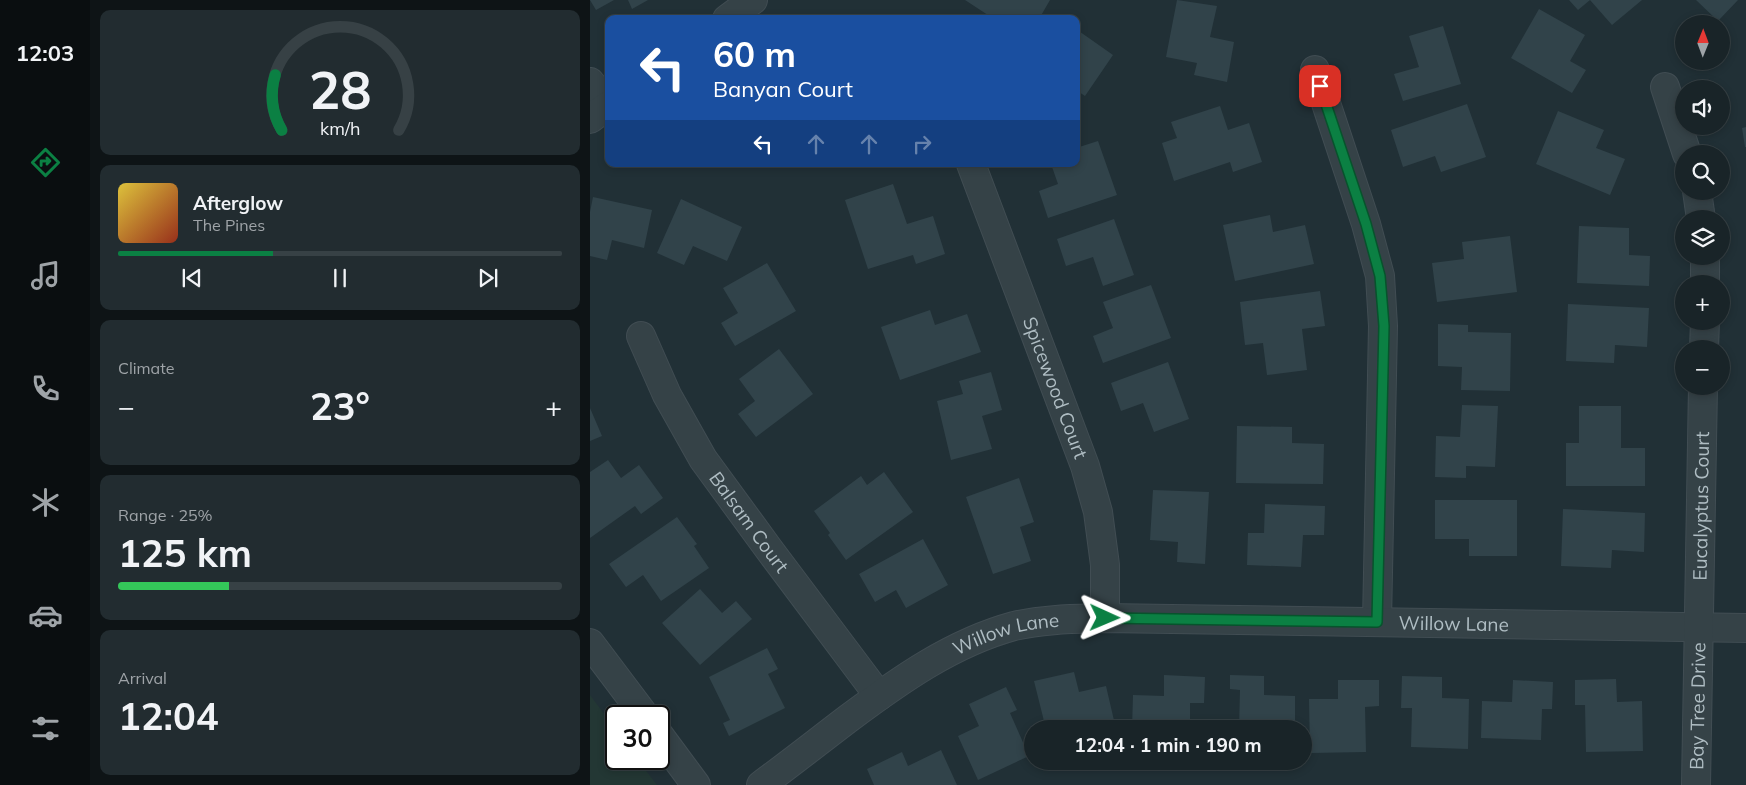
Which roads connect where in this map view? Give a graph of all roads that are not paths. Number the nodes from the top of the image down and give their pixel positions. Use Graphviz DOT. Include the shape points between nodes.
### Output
graph roads {
  1 [pos="752,0"];
  2 [pos="732,15"];
  3 [pos="1315,70"];
  4 [pos="590,82"];
  5 [pos="1665,87"];
  6 [pos="605,100"];
  7 [pos="605,108"];
  8 [pos="590,119"];
  9 [pos="1685,145"];
  10 [pos="972,167"];
  11 [pos="641,336"];
  12 [pos="1703,395"];
  13 [pos="1105,618"];
  14 [pos="1377,622"];
  15 [pos="1699,627"];
  16 [pos="1746,628"];
  17 [pos="590,643"];
  18 [pos="879,696"];
  19 [pos="637,705"];
  20 [pos="670,750"];
  21 [pos="696,785"];
  22 [pos="761,785"];
  23 [pos="1696,785"];
  1 -- 2 [label="street"];
  3 -- 14 [label="street" via="1380,276 1384,326"];
  4 -- 6 [label="street"];
  5 -- 9 [label="street"];
  7 -- 8 [label="street"];
  10 -- 13 [label="street, Spicewood Court" via="1088,475 1098,512 1105,565"];
  11 -- 18 [label="street, Balsam Court" via="667,395 703,459"];
  12 -- 15 [label="street, Eucalyptus Court"];
  13 -- 14 [label="street, Willow Lane"];
  13 -- 18 [label="street, Willow Lane" via="1055,619 1015,626 970,641 929,662"];
  14 -- 15 [label="street, Willow Lane"];
  15 -- 16 [label="street, Willow Lane"];
  15 -- 23 [label="street, Bay Tree Drive"];
  17 -- 19 [label="street"];
  18 -- 22 [label="street, Willow Lane"];
  20 -- 21 [label="street"];
}
